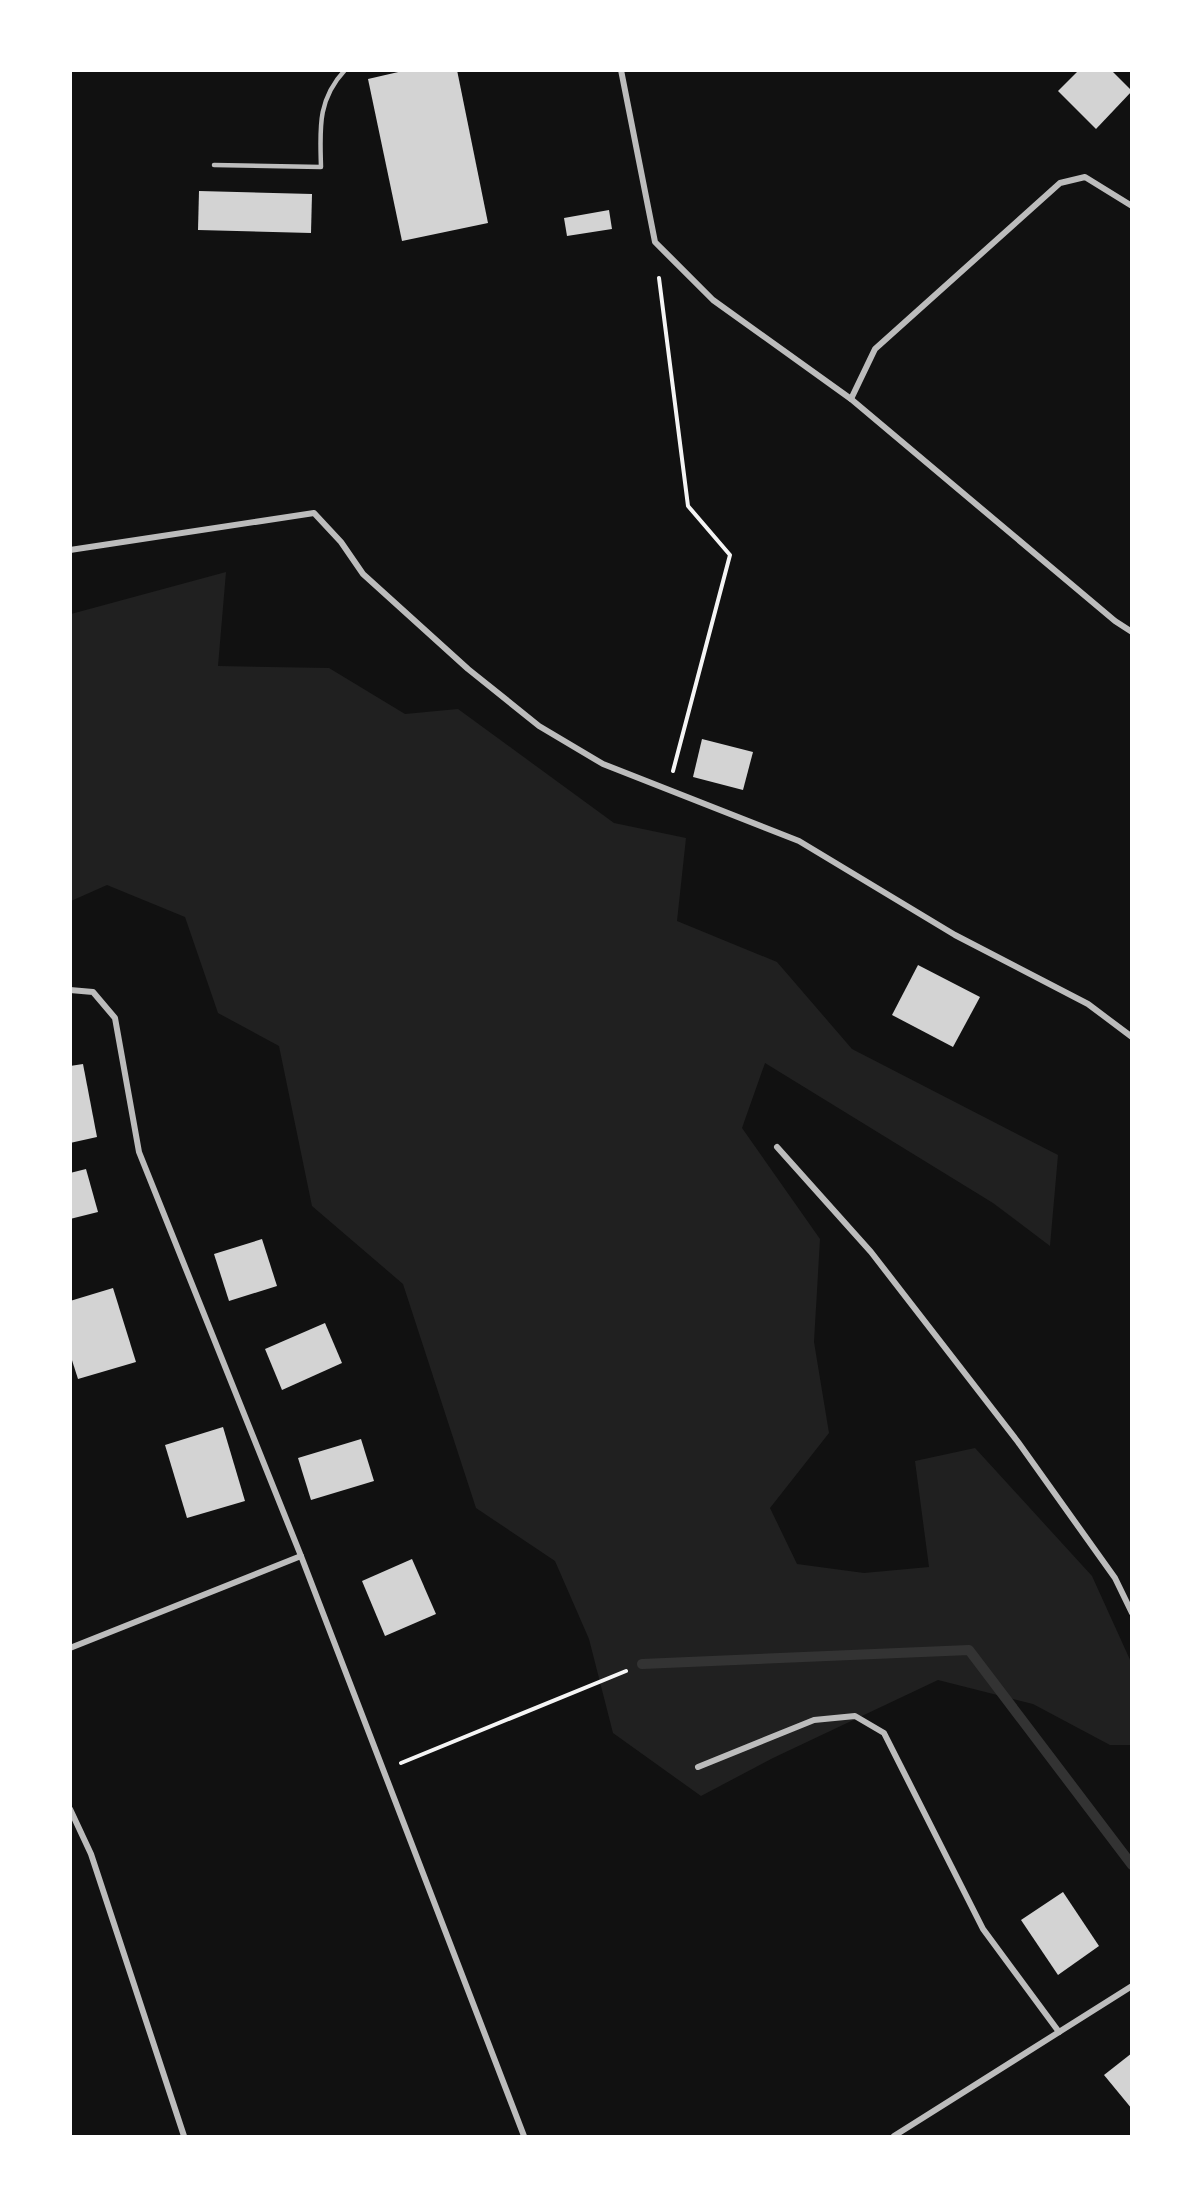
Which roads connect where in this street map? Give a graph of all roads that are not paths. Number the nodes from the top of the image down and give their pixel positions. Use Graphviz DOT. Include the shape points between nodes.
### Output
graph roads {
  1 [pos="345,70"];
  2 [pos="621,70"];
  3 [pos="214,165"];
  4 [pos="1131,206"];
  5 [pos="851,399"];
  6 [pos="70,550"];
  7 [pos="1131,632"];
  8 [pos="70,990"];
  9 [pos="1131,1037"];
  10 [pos="777,1147"];
  11 [pos="301,1556"];
  12 [pos="1131,1613"];
  13 [pos="70,1648"];
  14 [pos="698,1767"];
  15 [pos="70,1809"];
  16 [pos="1131,1986"];
  17 [pos="1059,2032"];
  18 [pos="184,2136"];
  19 [pos="525,2136"];
  20 [pos="894,2136"];
  1 -- 3 [label="lane" via="334,82 319,117 321,166"];
  2 -- 5 [label="street" via="655,242 713,300"];
  4 -- 5 [label="street" via="1085,177 1060,183 875,349"];
  5 -- 7 [label="street"];
  6 -- 9 [label="street" via="314,513 363,574 468,669 539,726 603,764 799,841 955,935 1088,1004"];
  8 -- 11 [label="street" via="93,992 115,1018 139,1152"];
  10 -- 12 [label="street" via="871,1252 1011,1433 1115,1578"];
  11 -- 13 [label="street"];
  11 -- 19 [label="street"];
  14 -- 17 [label="street" via="814,1720 855,1716 884,1733 983,1929"];
  15 -- 18 [label="street" via="91,1854"];
  16 -- 17 [label="street"];
  17 -- 20 [label="street"];
}
